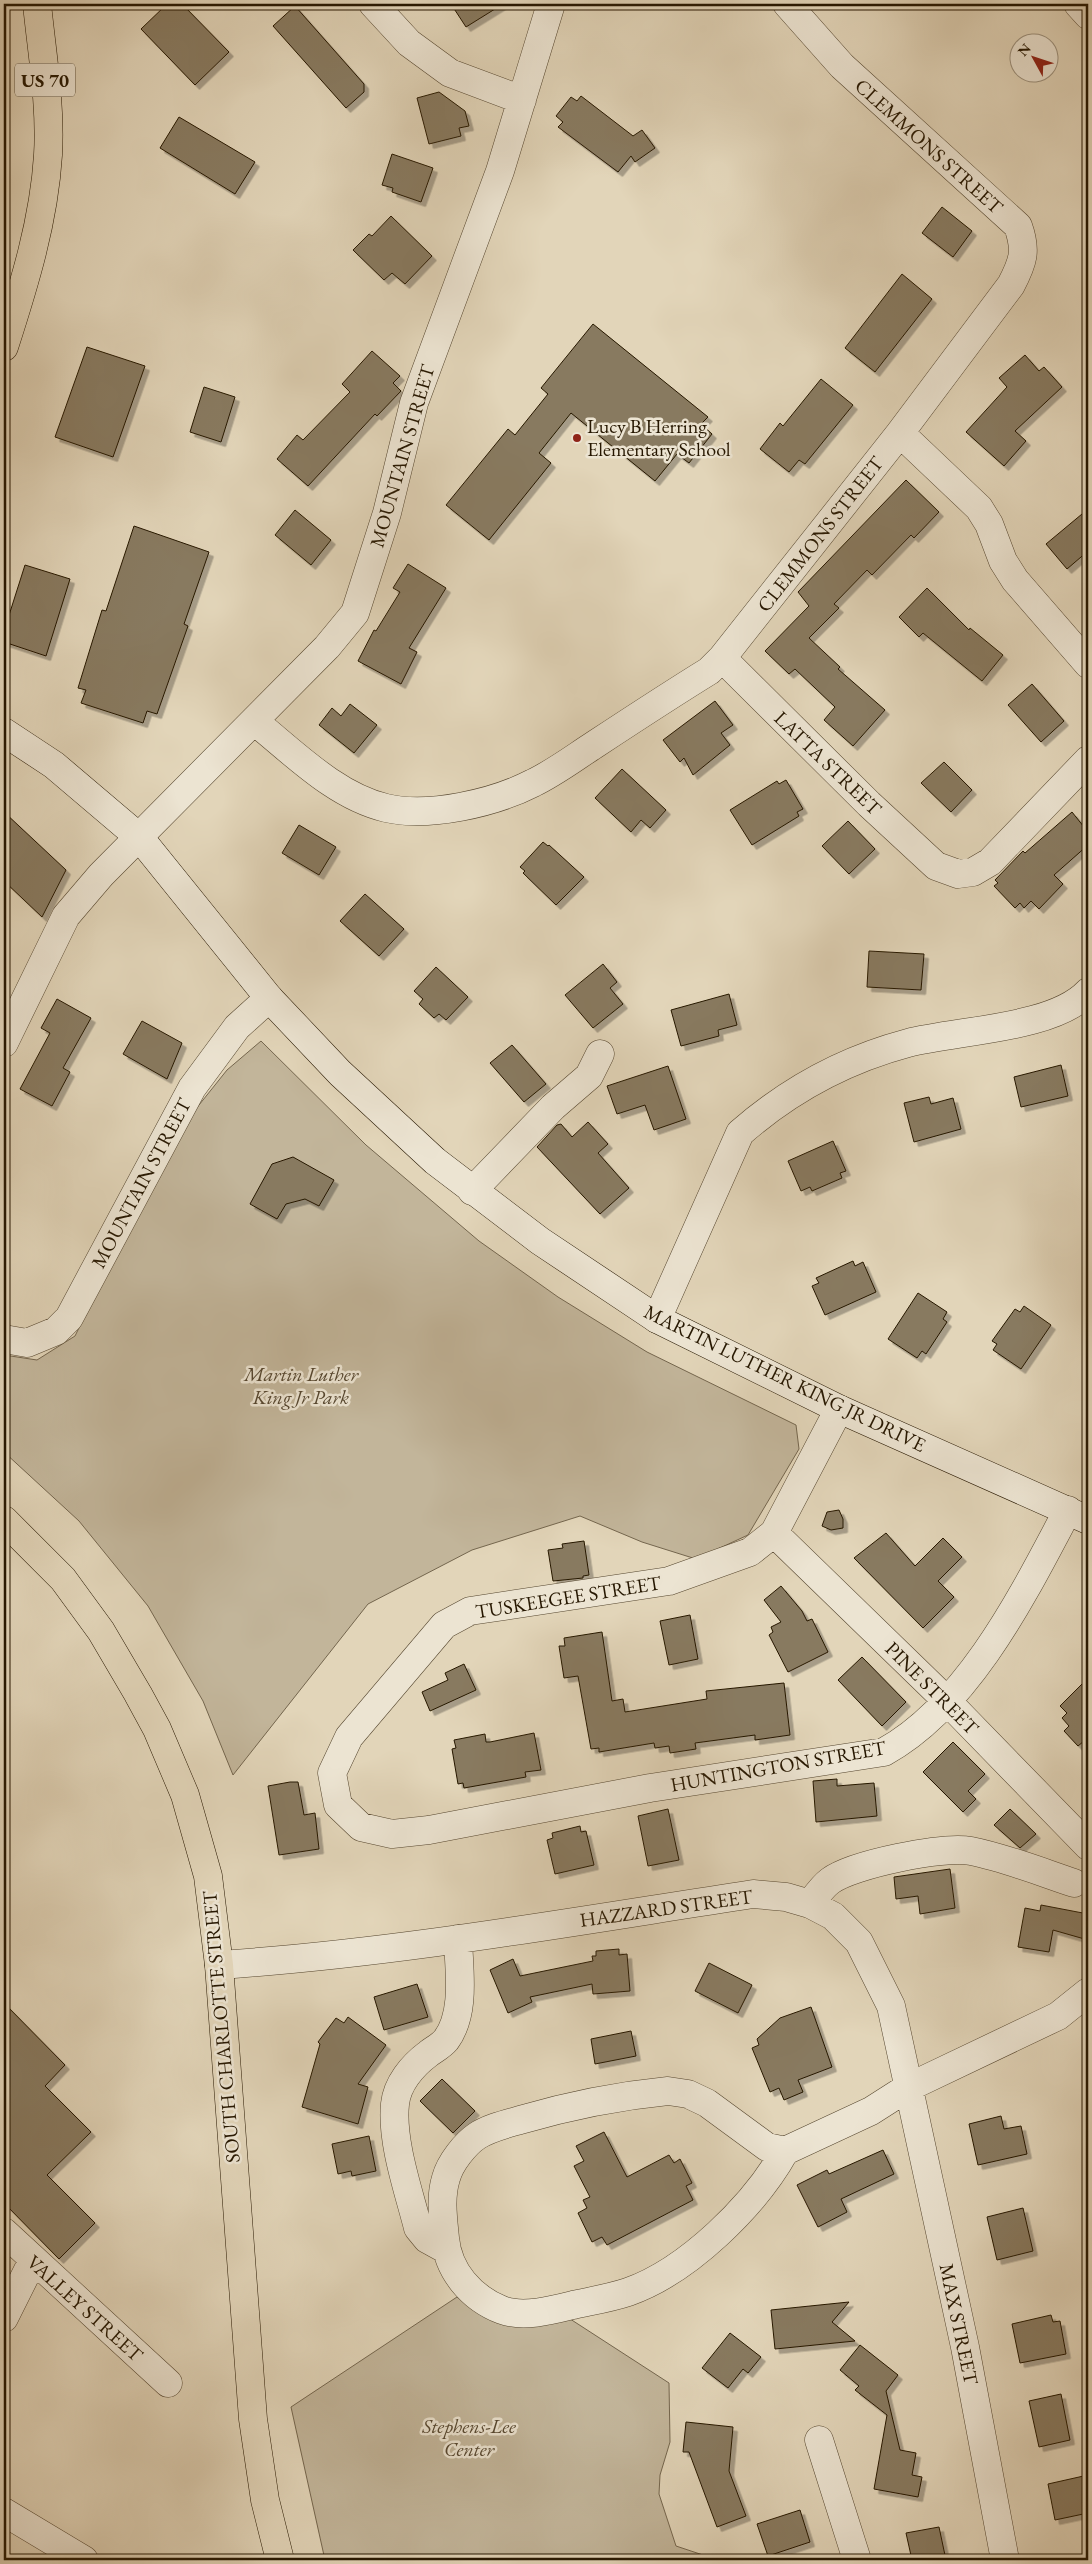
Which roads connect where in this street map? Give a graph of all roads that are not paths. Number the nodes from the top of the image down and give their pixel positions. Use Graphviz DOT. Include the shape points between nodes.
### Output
graph roads {
  1 [pos="37,4"];
  2 [pos="373,4"];
  3 [pos="551,4"];
  4 [pos="787,4"];
  5 [pos="1078,4"];
  6 [pos="1088,15"];
  7 [pos="522,100"];
  8 [pos="4,348"];
  9 [pos="900,433"];
  10 [pos="722,658"];
  11 [pos="1088,664"];
  12 [pos="254,721"];
  13 [pos="4,732"];
  14 [pos="1088,760"];
  15 [pos="140,838"];
  16 [pos="1088,992"];
  17 [pos="269,998"];
  18 [pos="4,1043"];
  19 [pos="600,1054"];
  20 [pos="472,1191"];
  21 [pos="657,1319"];
  22 [pos="4,1339"];
  23 [pos="839,1409"];
  24 [pos="1078,1515"];
  25 [pos="4,1520"];
  26 [pos="774,1533"];
  27 [pos="946,1701"];
  28 [pos="429,1830"];
  29 [pos="1088,1846"];
  30 [pos="1074,1883"];
  31 [pos="810,1904"];
  32 [pos="458,1940"];
  33 [pos="219,1965"];
  34 [pos="1088,1992"];
  35 [pos="907,2088"];
  36 [pos="786,2151"];
  37 [pos="4,2232"];
  38 [pos="447,2250"];
  39 [pos="33,2260"];
  40 [pos="4,2318"];
  41 [pos="168,2383"];
  42 [pos="820,2440"];
  43 [pos="4,2512"];
  44 [pos="84,2560"];
  45 [pos="280,2560"];
  46 [pos="857,2560"];
  47 [pos="1005,2560"];
  1 -- 8 [label="main road, US 70" via="48,110 48,156 27,273"];
  2 -- 7 [label="street" via="409,43 450,73"];
  3 -- 7 [label="street, MOUNTAIN STREET"];
  4 -- 9 [label="street, CLEMMONS STREET" via="842,66 1018,226 1024,242 1022,265 1011,285"];
  5 -- 6 [label="street"];
  7 -- 12 [label="street, MOUNTAIN STREET" via="469,258 414,403 387,513 355,613 327,647"];
  9 -- 10 [label="street, CLEMMONS STREET"];
  9 -- 11 [label="street" via="978,508 1015,580"];
  10 -- 12 [label="street, CLEMMONS STREET" via="709,671 533,784 452,808 418,811 386,808 351,794 315,771"];
  10 -- 14 [label="street, LATTA STREET" via="936,866 958,874 973,872 990,862"];
  12 -- 15 [label="street, MOUNTAIN STREET"];
  13 -- 15 [label="street, MARTIN LUTHER KING JR DRIVE" via="54,765"];
  15 -- 17 [label="street, MARTIN LUTHER KING JR DRIVE"];
  15 -- 18 [label="street, MOUNTAIN STREET" via="101,875 66,916"];
  16 -- 21 [label="street" via="1064,1010 1041,1018 882,1050 801,1086 758,1116 740,1133 731,1150"];
  17 -- 20 [label="street, MARTIN LUTHER KING JR DRIVE" via="340,1073"];
  17 -- 22 [label="street, MOUNTAIN STREET" via="237,1027 192,1088 69,1318 56,1331 27,1343"];
  19 -- 20 [label="street" via="589,1076 553,1107"];
  20 -- 21 [label="street, MARTIN LUTHER KING JR DRIVE"];
  21 -- 23 [label="street, MARTIN LUTHER KING JR DRIVE"];
  23 -- 24 [label="street, MARTIN LUTHER KING JR DRIVE"];
  23 -- 26 [label="street, TUSKEEGEE STREET"];
  24 -- 27 [label="street, HUNTINGTON STREET" via="978,1663"];
  25 -- 33 [label="main road, SOUTH CHARLOTTE STREET" via="63,1579 101,1631 157,1729 185,1795 208,1876"];
  26 -- 27 [label="street, PINE STREET"];
  26 -- 28 [label="street, TUSKEEGEE STREET" via="750,1552 669,1581 470,1612 444,1625 349,1737 332,1773 338,1805 360,1826 392,1834"];
  27 -- 28 [label="street, HUNTINGTON STREET" via="901,1743 884,1752 650,1788"];
  27 -- 29 [label="street, PINE STREET"];
  30 -- 31 [label="street" via="958,1850 928,1852 848,1871 830,1881"];
  31 -- 32 [label="street, HAZZARD STREET" via="786,1896 753,1894"];
  31 -- 35 [label="street, HAZZARD STREET" via="833,1916 859,1942 891,2006"];
  32 -- 33 [label="street, HAZZARD STREET" via="311,1959"];
  32 -- 38 [label="street" via="457,2018 445,2041 405,2077 395,2104 396,2136 418,2228 427,2239"];
  33 -- 45 [label="main road, SOUTH CHARLOTTE STREET" via="253,2419 265,2500"];
  34 -- 35 [label="street" via="1058,2016"];
  35 -- 36 [label="street" via="871,2111"];
  35 -- 47 [label="street, MAX STREET" via="965,2347"];
  36 -- 38 [label="street" via="773,2172 708,2243 673,2269 629,2292 542,2313 505,2311 488,2304 462,2281 448,2259"];
  36 -- 38 [label="street" via="767,2147 707,2103 688,2094 668,2091 590,2102 515,2121 477,2136 457,2157 446,2176 442,2198"];
  37 -- 39 [label="street, VALLEY STREET"];
  39 -- 40 [label="street"];
  39 -- 41 [label="street, VALLEY STREET"];
  42 -- 46 [label="street"];
  43 -- 44 [label="street"];
}
